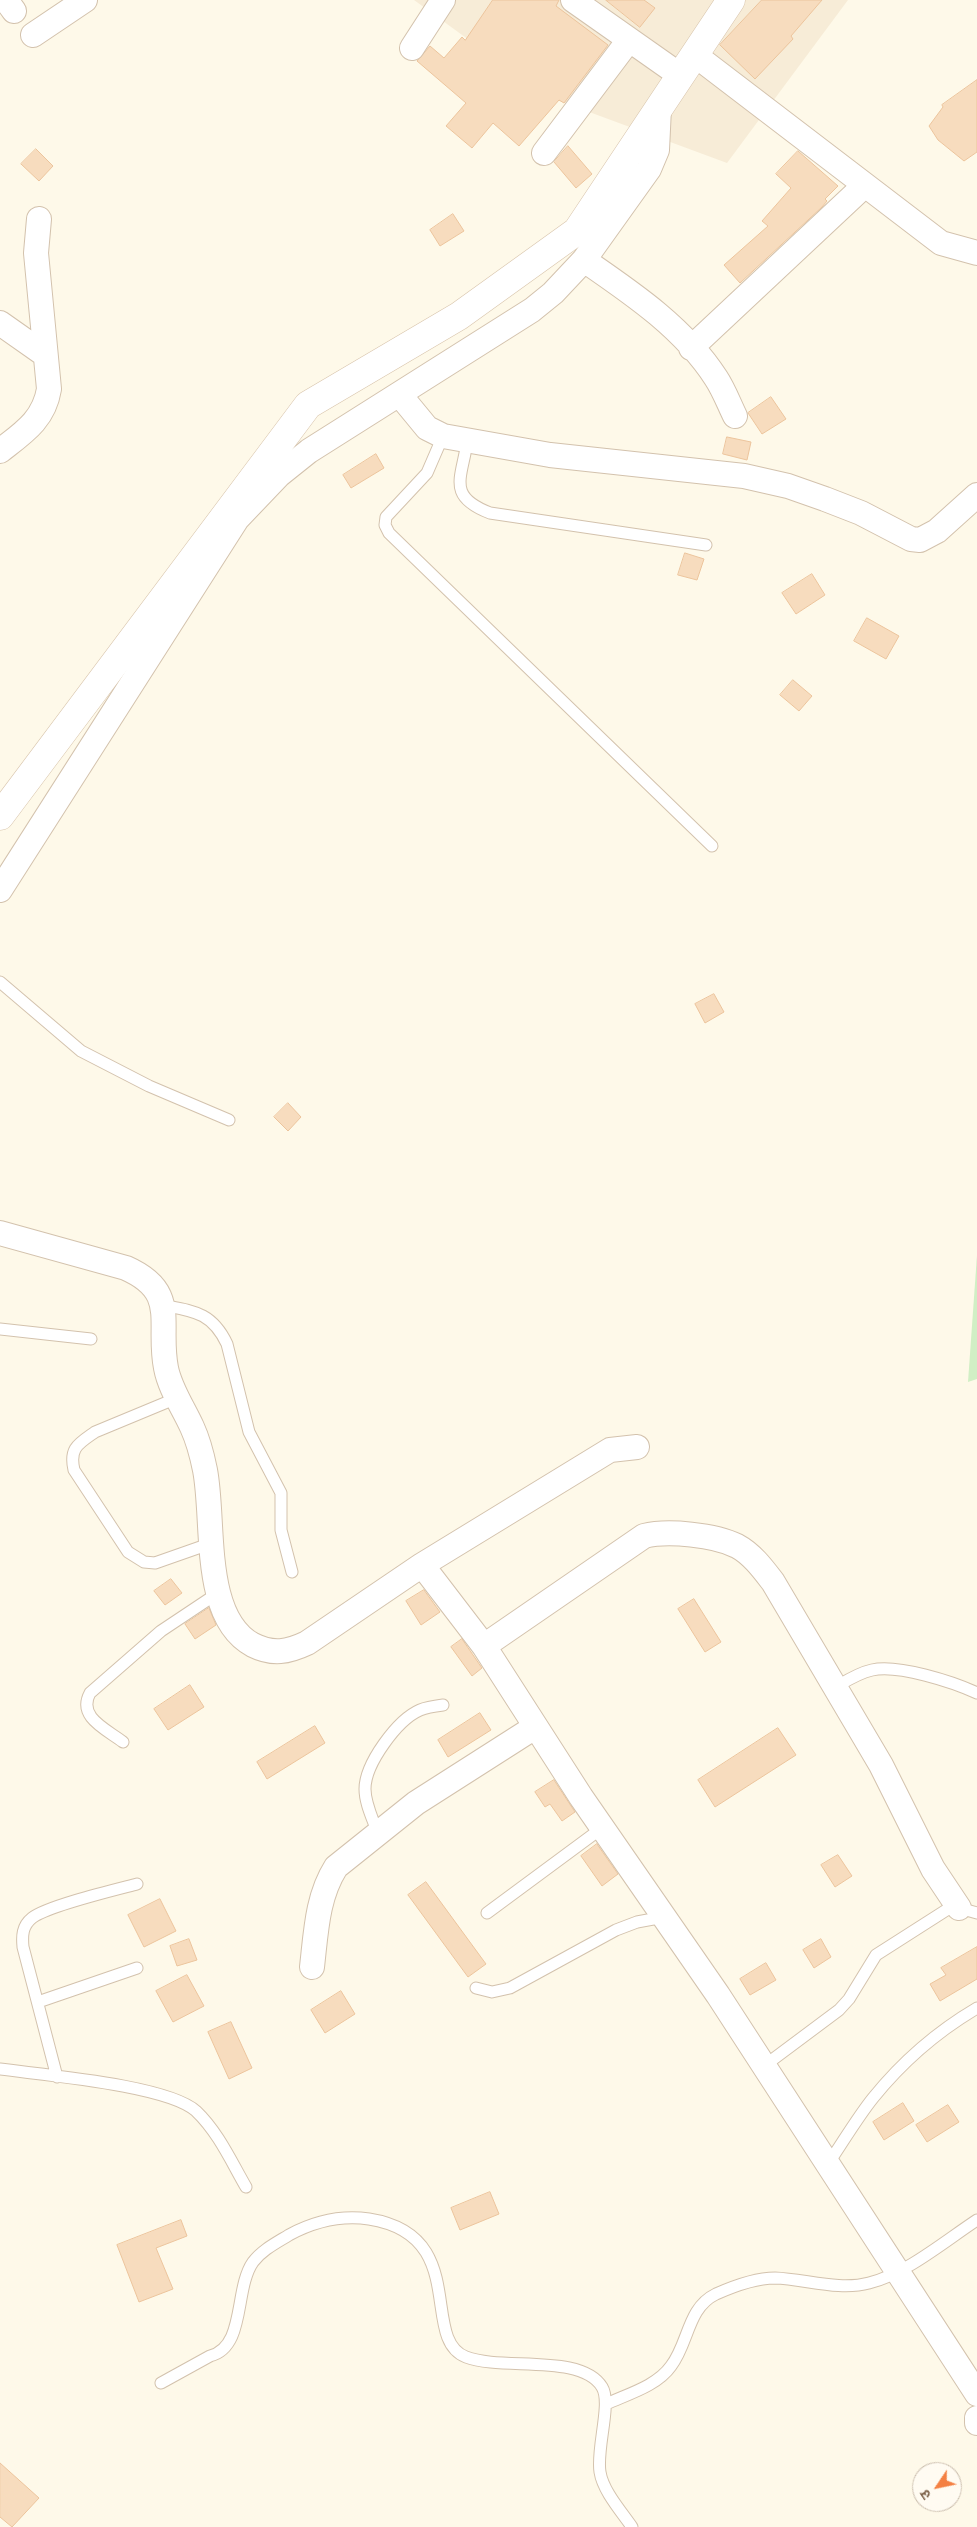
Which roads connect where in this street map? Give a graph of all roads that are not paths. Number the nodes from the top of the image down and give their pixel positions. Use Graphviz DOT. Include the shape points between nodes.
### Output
graph roads {
  1 [pos="85,0"];
  2 [pos="443,0"];
  3 [pos="573,0"];
  4 [pos="732,0"];
  5 [pos="33,35"];
  6 [pos="629,40"];
  7 [pos="412,48"];
  8 [pos="688,65"];
  9 [pos="659,108"];
  10 [pos="544,153"];
  11 [pos="865,184"];
  12 [pos="39,219"];
  13 [pos="977,253"];
  14 [pos="584,260"];
  15 [pos="0,323"];
  16 [pos="691,348"];
  17 [pos="44,354"];
  18 [pos="399,394"];
  19 [pos="734,416"];
  20 [pos="443,436"];
  21 [pos="467,442"];
  22 [pos="0,451"];
  23 [pos="977,495"];
  24 [pos="706,546"];
  25 [pos="0,816"];
  26 [pos="712,846"];
  27 [pos="0,890"];
  28 [pos="0,982"];
  29 [pos="229,1120"];
  30 [pos="0,1232"];
  31 [pos="162,1305"];
  32 [pos="0,1329"];
  33 [pos="91,1339"];
  34 [pos="177,1398"];
  35 [pos="637,1447"];
  36 [pos="212,1543"];
  37 [pos="422,1566"];
  38 [pos="292,1572"];
  39 [pos="218,1593"];
  40 [pos="484,1646"];
  41 [pos="834,1688"];
  42 [pos="977,1693"];
  43 [pos="443,1705"];
  44 [pos="535,1727"];
  45 [pos="123,1742"];
  46 [pos="602,1828"];
  47 [pos="378,1834"];
  48 [pos="137,1884"];
  49 [pos="968,1910"];
  50 [pos="487,1913"];
  51 [pos="664,1917"];
  52 [pos="312,1967"];
  53 [pos="137,1968"];
  54 [pos="476,1988"];
  55 [pos="38,2002"];
  56 [pos="977,2008"];
  57 [pos="764,2066"];
  58 [pos="0,2070"];
  59 [pos="57,2076"];
  60 [pos="828,2164"];
  61 [pos="246,2187"];
  62 [pos="977,2220"];
  63 [pos="897,2273"];
  64 [pos="162,2383"];
  65 [pos="977,2394"];
  66 [pos="606,2404"];
  67 [pos="977,2418"];
  68 [pos="977,2423"];
  69 [pos="632,2527"];
  1 -- 5 [label="street"];
  2 -- 7 [label="street"];
  3 -- 6 [label="street"];
  4 -- 8 [label="main road"];
  6 -- 8 [label="street"];
  6 -- 10 [label="street"];
  8 -- 9 [label="main road"];
  8 -- 11 [label="street"];
  9 -- 14 [label="street" via="657,150 649,168"];
  9 -- 25 [label="main road" via="577,231 459,316 308,405"];
  11 -- 13 [label="street" via="941,244"];
  11 -- 16 [label="street"];
  12 -- 17 [label="street" via="36,253"];
  14 -- 16 [label="street" via="646,304"];
  14 -- 18 [label="street" via="532,310"];
  15 -- 17 [label="street"];
  16 -- 19 [label="street" via="716,378"];
  17 -- 22 [label="street" via="49,389 47,403 34,424"];
  18 -- 20 [label="street" via="427,428"];
  18 -- 27 [label="street" via="309,451 237,518"];
  20 -- 21 [label="street"];
  20 -- 26 [label="lane" via="426,473 386,517 389,533"];
  21 -- 23 [label="street" via="550,455 744,476 825,499 920,540 938,531"];
  21 -- 24 [label="lane" via="460,493 480,509"];
  28 -- 29 [label="lane" via="81,1051 149,1086"];
  30 -- 31 [label="street" via="140,1275 152,1285"];
  31 -- 34 [label="street" via="166,1368"];
  31 -- 38 [label="lane" via="197,1312 221,1331 250,1432 280,1493 281,1530"];
  32 -- 33 [label="lane"];
  34 -- 36 [label="street" via="192,1427 203,1462"];
  34 -- 36 [label="lane" via="94,1432 75,1447 71,1457 74,1470 128,1552 144,1562 155,1563"];
  35 -- 37 [label="street" via="610,1450"];
  36 -- 39 [label="street"];
  37 -- 39 [label="street" via="290,1651 274,1652 243,1640 224,1614"];
  37 -- 40 [label="street"];
  39 -- 45 [label="lane" via="161,1632 90,1693 85,1709 91,1718"];
  40 -- 41 [label="street" via="635,1540 654,1533 691,1535 737,1546 757,1562 774,1582"];
  40 -- 44 [label="street"];
  41 -- 42 [label="lane" via="862,1673 882,1669 948,1680"];
  41 -- 49 [label="street" via="881,1765 933,1869"];
  43 -- 47 [label="lane" via="420,1710 408,1717 370,1764 366,1777 366,1800"];
  44 -- 46 [label="street"];
  44 -- 47 [label="street" via="416,1803"];
  46 -- 50 [label="lane"];
  46 -- 51 [label="street"];
  47 -- 52 [label="street" via="336,1867 327,1881 320,1899"];
  48 -- 55 [label="lane" via="46,1911 28,1922 22,1935"];
  49 -- 57 [label="lane" via="948,1909 876,1955 839,2010"];
  51 -- 54 [label="lane" via="616,1930 510,1988 492,1992"];
  51 -- 57 [label="street"];
  53 -- 55 [label="lane"];
  55 -- 59 [label="lane"];
  56 -- 60 [label="lane" via="944,2028 886,2084 872,2099"];
  57 -- 60 [label="street"];
  58 -- 59 [label="lane"];
  59 -- 61 [label="lane" via="149,2091 179,2100 210,2126"];
  60 -- 63 [label="street"];
  62 -- 63 [label="lane"];
  63 -- 65 [label="street"];
  63 -- 66 [label="lane" via="855,2285 772,2278 714,2295 694,2314 671,2368 642,2388"];
  64 -- 66 [label="lane" via="226,2348 235,2328 246,2274 263,2251 312,2224 358,2218 380,2221 401,2229 426,2251 434,2267 454,2349 464,2356 511,2365 561,2365 570,2368 597,2380 606,2394"];
  66 -- 69 [label="lane" via="599,2444 600,2474 606,2489"];
  67 -- 68 [label="street"];
}
